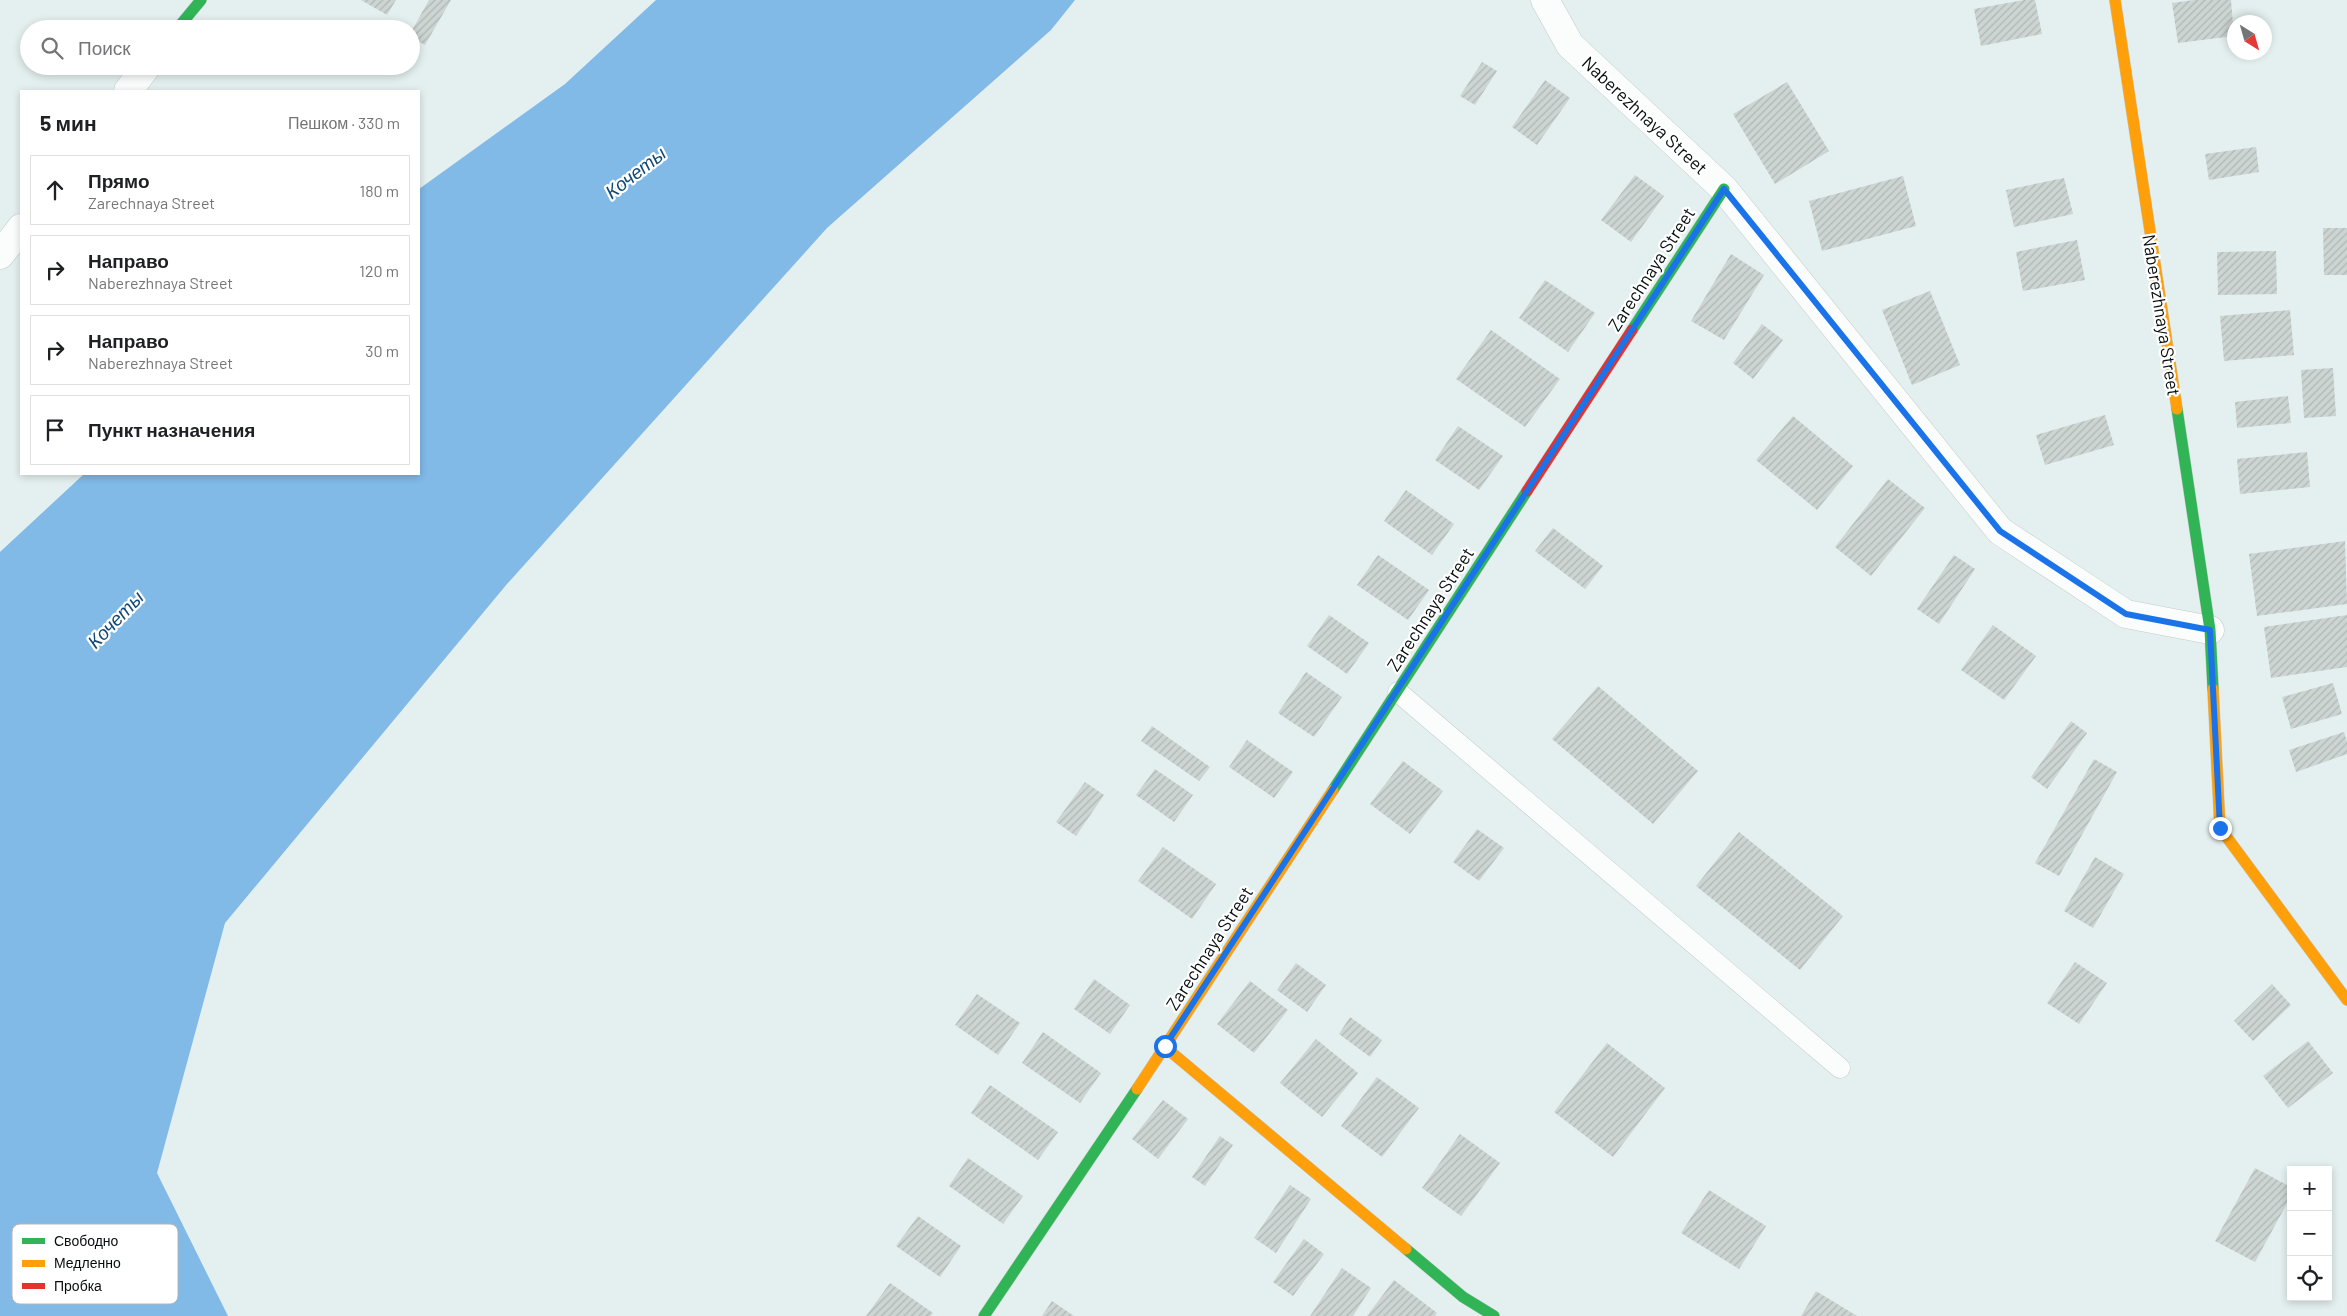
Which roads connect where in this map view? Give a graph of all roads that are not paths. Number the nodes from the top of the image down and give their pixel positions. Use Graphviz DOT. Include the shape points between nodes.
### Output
graph roads {
  1 [pos="201,0"];
  2 [pos="1545,0"];
  3 [pos="2115,0"];
  4 [pos="184,20"];
  5 [pos="141,75"];
  6 [pos="129,90"];
  7 [pos="1724,189"];
  8 [pos="20,229"];
  9 [pos="0,255"];
  10 [pos="2210,630"];
  11 [pos="1398,692"];
  12 [pos="2347,1000"];
  13 [pos="1165,1046"];
  14 [pos="1840,1068"];
  15 [pos="984,1316"];
  16 [pos="1494,1316"];
  1 -- 4 [label="street"];
  2 -- 7 [label="street, Naberezhnaya Street" via="1570,45"];
  3 -- 10 [label="street, Naberezhnaya Street"];
  5 -- 6 [label="street"];
  7 -- 10 [label="street, Naberezhnaya Street" via="2000,531 2126,614"];
  7 -- 11 [label="street, Zarechnaya Street"];
  8 -- 9 [label="street"];
  10 -- 12 [label="street, Naberezhnaya Street" via="2220,828"];
  11 -- 13 [label="street, Zarechnaya Street"];
  11 -- 14 [label="lane"];
  13 -- 15 [label="street, Zarechnaya Street"];
  13 -- 16 [label="street" via="1463,1297"];
}
